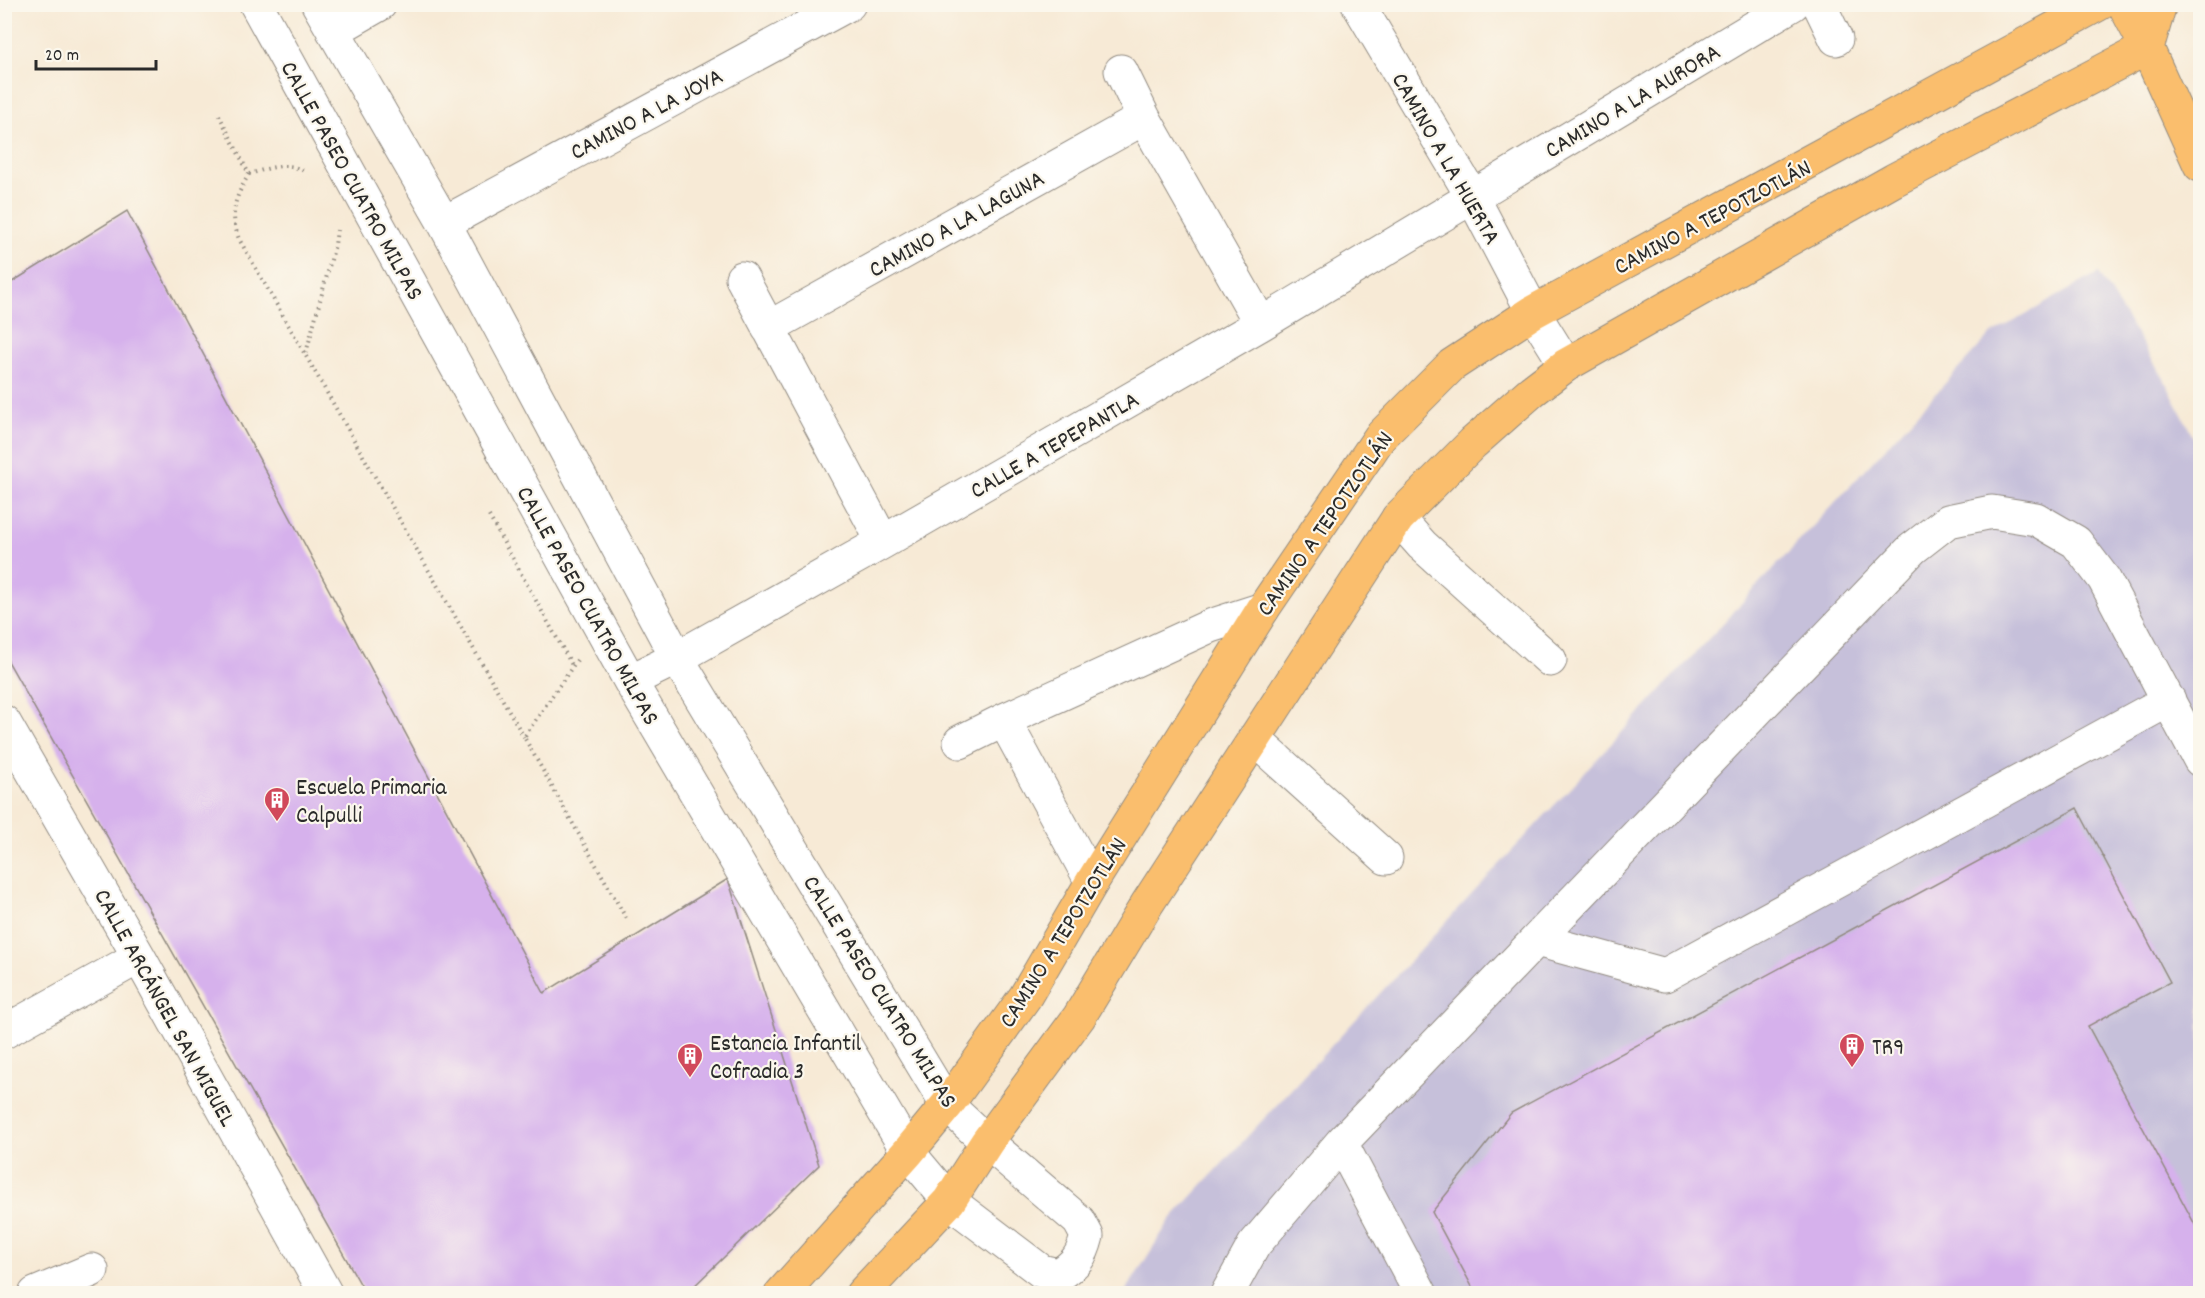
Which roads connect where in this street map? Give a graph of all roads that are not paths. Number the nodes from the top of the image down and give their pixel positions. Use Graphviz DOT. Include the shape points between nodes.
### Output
graph roads {
  1 [pos="256,4"];
  2 [pos="380,4"];
  3 [pos="849,4"];
  4 [pos="1358,4"];
  5 [pos="1793,4"];
  6 [pos="1819,4"];
  7 [pos="2099,4"];
  8 [pos="2124,4"];
  9 [pos="2160,4"];
  10 [pos="326,18"];
  11 [pos="1836,39"];
  12 [pos="2147,48"];
  13 [pos="1121,71"];
  14 [pos="1144,118"];
  15 [pos="2200,165"];
  16 [pos="1472,196"];
  17 [pos="444,223"];
  18 [pos="742,278"];
  19 [pos="1533,312"];
  20 [pos="1261,324"];
  21 [pos="768,328"];
  22 [pos="1566,365"];
  23 [pos="1398,518"];
  24 [pos="883,542"];
  25 [pos="1263,609"];
  26 [pos="677,658"];
  27 [pos="1550,660"];
  28 [pos="630,681"];
  29 [pos="2169,700"];
  30 [pos="1004,720"];
  31 [pos="4,722"];
  32 [pos="1254,739"];
  33 [pos="960,742"];
  34 [pos="2200,760"];
  35 [pos="1386,858"];
  36 [pos="1092,882"];
  37 [pos="1537,940"];
  38 [pos="140,957"];
  39 [pos="4,1032"];
  40 [pos="947,1105"];
  41 [pos="987,1142"];
  42 [pos="1341,1143"];
  43 [pos="908,1152"];
  44 [pos="948,1201"];
  45 [pos="92,1270"];
  46 [pos="43,1292"];
  47 [pos="326,1293"];
  48 [pos="781,1293"];
  49 [pos="862,1293"];
  50 [pos="1227,1293"];
  51 [pos="1421,1293"];
  1 -- 28 [label="street, CALLE PASEO CUATRO MILPAS"];
  2 -- 10 [label="street"];
  3 -- 17 [label="street, CAMINO A LA JOYA"];
  4 -- 16 [label="street, CAMINO A LA HUERTA"];
  5 -- 16 [label="street, CAMINO A LA AURORA"];
  6 -- 11 [label="street"];
  7 -- 19 [label="main road, CAMINO A TEPOTZOTLÁN"];
  8 -- 12 [label="main road"];
  9 -- 12 [label="main road"];
  10 -- 17 [label="street, CALLE PASEO CUATRO MILPAS"];
  12 -- 15 [label="main road"];
  12 -- 22 [label="main road" via="1894,180"];
  13 -- 14 [label="street"];
  14 -- 20 [label="street"];
  14 -- 21 [label="street, CAMINO A LA LAGUNA"];
  16 -- 19 [label="street, CAMINO A LA HUERTA"];
  16 -- 20 [label="street, CALLE A TEPEPANTLA"];
  17 -- 26 [label="street, CALLE PASEO CUATRO MILPAS"];
  18 -- 21 [label="street"];
  19 -- 22 [label="street, CAMINO A LA HUERTA"];
  19 -- 25 [label="main road, CAMINO A TEPOTZOTLÁN" via="1452,365 1380,437"];
  20 -- 24 [label="street, CALLE A TEPEPANTLA"];
  21 -- 24 [label="street"];
  22 -- 23 [label="main road" via="1473,443"];
  23 -- 27 [label="street" via="1422,545"];
  23 -- 32 [label="main road"];
  24 -- 26 [label="street, CALLE A TEPEPANTLA"];
  25 -- 30 [label="street" via="1210,626"];
  25 -- 36 [label="main road, CAMINO A TEPOTZOTLÁN"];
  26 -- 28 [label="street, CALLE A TEPEPANTLA"];
  26 -- 40 [label="street, CALLE PASEO CUATRO MILPAS"];
  28 -- 43 [label="street, CALLE PASEO CUATRO MILPAS"];
  29 -- 34 [label="street"];
  29 -- 37 [label="street" via="1665,975"];
  29 -- 37 [label="street" via="2104,579 2076,542 2036,519 1992,512 1948,521 1912,549"];
  30 -- 33 [label="street"];
  30 -- 36 [label="street"];
  31 -- 38 [label="street, CALLE ARCÁNGEL SAN MIGUEL"];
  32 -- 35 [label="street"];
  32 -- 41 [label="main road" via="1147,903 1079,1017"];
  36 -- 40 [label="main road, CAMINO A TEPOTZOTLÁN" via="1025,997"];
  37 -- 42 [label="street"];
  38 -- 39 [label="street"];
  38 -- 47 [label="street, CALLE ARCÁNGEL SAN MIGUEL"];
  40 -- 41 [label="street, CALLE PASEO CUATRO MILPAS"];
  40 -- 43 [label="main road, CAMINO A TEPOTZOTLÁN"];
  41 -- 44 [label="main road"];
  41 -- 44 [label="street, CALLE PASEO CUATRO MILPAS" via="1079,1221 1087,1236 1083,1253 1075,1265 1059,1275 1041,1271"];
  42 -- 50 [label="street" via="1254,1245"];
  42 -- 51 [label="street"];
  43 -- 44 [label="street, CALLE PASEO CUATRO MILPAS"];
  43 -- 48 [label="main road, CAMINO A TEPOTZOTLÁN"];
  44 -- 49 [label="main road"];
  45 -- 46 [label="street"];
}
